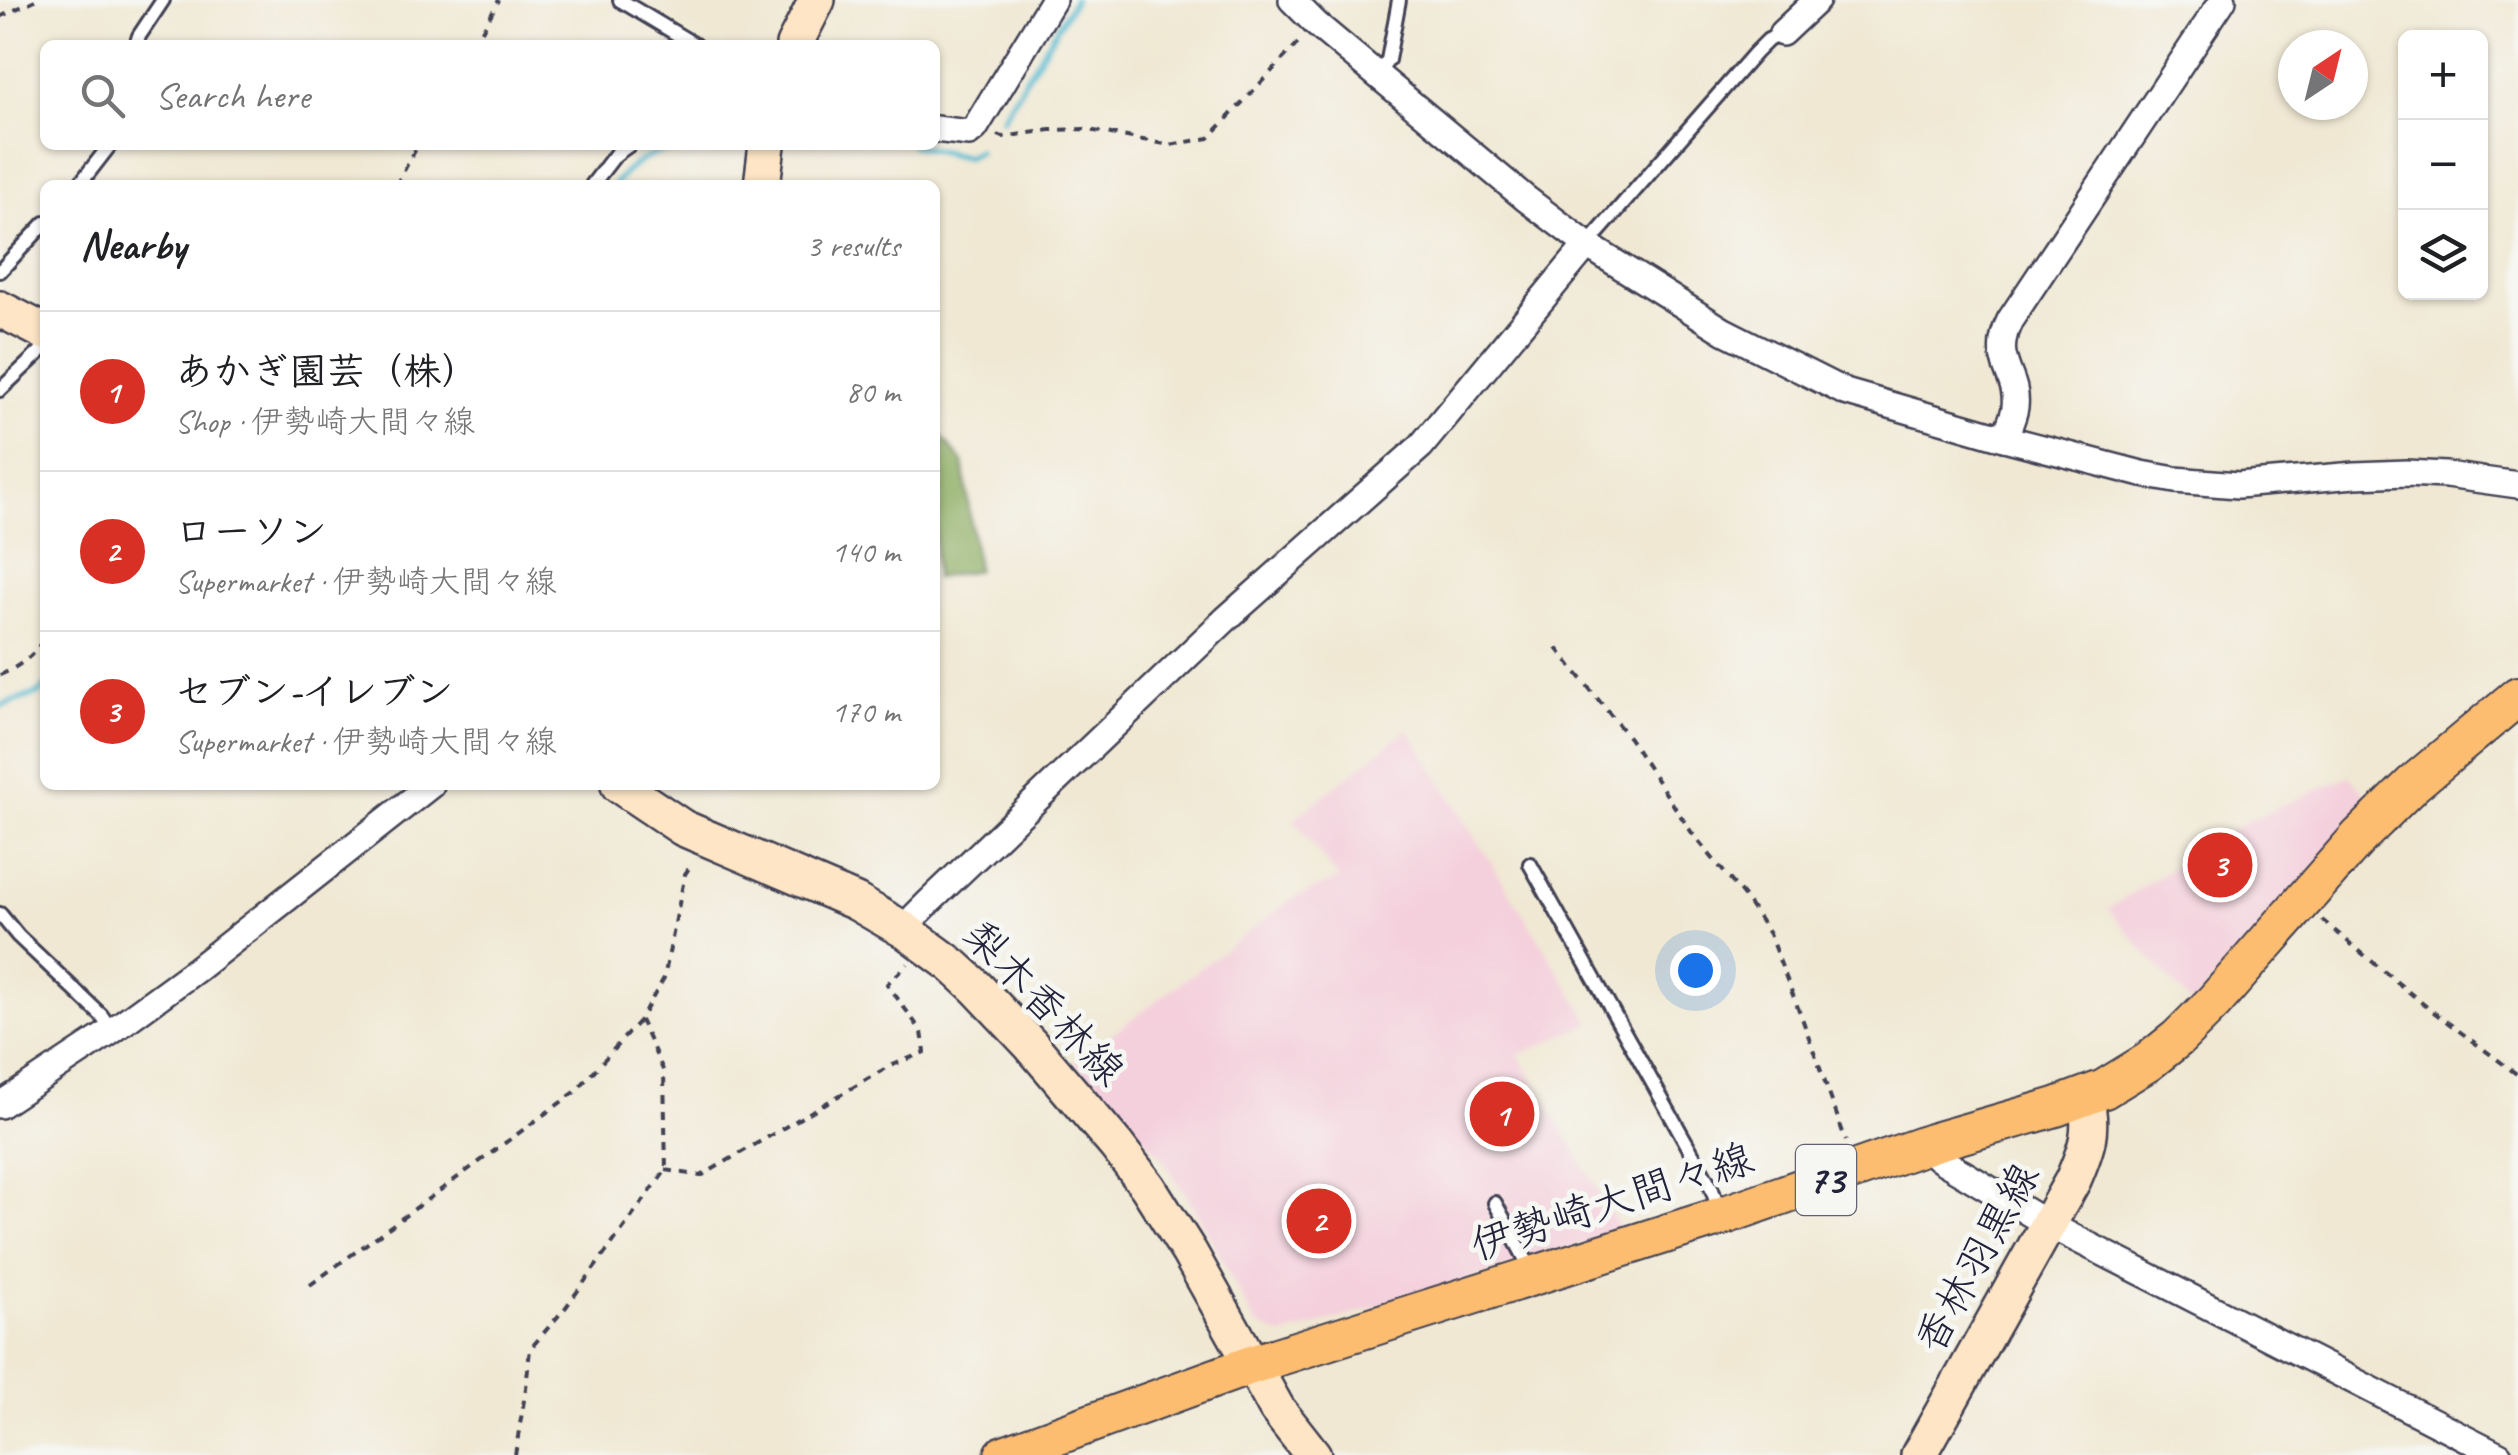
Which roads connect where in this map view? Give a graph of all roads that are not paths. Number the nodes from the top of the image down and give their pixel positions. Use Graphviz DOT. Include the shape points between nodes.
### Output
graph roads {
  1 [pos="163,0"];
  2 [pos="620,0"];
  3 [pos="817,0"];
  4 [pos="1054,0"];
  5 [pos="1292,0"];
  6 [pos="1400,0"];
  7 [pos="1816,0"];
  8 [pos="2223,0"];
  9 [pos="1782,33"];
  10 [pos="138,40"];
  11 [pos="687,40"];
  12 [pos="797,40"];
  13 [pos="1377,75"];
  14 [pos="940,129"];
  15 [pos="106,150"];
  16 [pos="622,150"];
  17 [pos="766,150"];
  18 [pos="83,180"];
  19 [pos="596,180"];
  20 [pos="763,180"];
  21 [pos="40,228"];
  22 [pos="1587,244"];
  23 [pos="0,271"];
  24 [pos="0,309"];
  25 [pos="40,329"];
  26 [pos="40,352"];
  27 [pos="0,390"];
  28 [pos="2004,438"];
  29 [pos="2518,485"];
  30 [pos="2518,696"];
  31 [pos="424,790"];
  32 [pos="626,790"];
  33 [pos="1530,864"];
  34 [pos="0,914"];
  35 [pos="916,938"];
  36 [pos="112,1030"];
  37 [pos="2085,1097"];
  38 [pos="0,1105"];
  39 [pos="1931,1143"];
  40 [pos="1495,1203"];
  41 [pos="1722,1216"];
  42 [pos="2049,1224"];
  43 [pos="1531,1276"];
  44 [pos="1251,1365"];
  45 [pos="1004,1455"];
  46 [pos="1314,1455"];
  47 [pos="1919,1455"];
  48 [pos="2499,1455"];
  1 -- 10 [label="lane"];
  2 -- 11 [label="lane"];
  3 -- 12 [label="main road"];
  4 -- 14 [label="street" via="975,128"];
  5 -- 13 [label="street"];
  6 -- 13 [label="lane" via="1388,60"];
  7 -- 9 [label="street"];
  8 -- 28 [label="street" via="2005,329 2002,351 2016,405"];
  9 -- 22 [label="lane" via="1755,53"];
  13 -- 22 [label="street"];
  15 -- 18 [label="lane"];
  16 -- 19 [label="lane"];
  17 -- 20 [label="main road"];
  21 -- 23 [label="lane"];
  22 -- 28 [label="street" via="1724,331 1844,392"];
  22 -- 35 [label="street" via="1422,446 1173,669 915,916"];
  24 -- 25 [label="main road"];
  26 -- 27 [label="lane"];
  28 -- 29 [label="street" via="2142,474 2210,484 2406,473"];
  30 -- 37 [label="main road, 伊勢崎大間々線 / 73" via="2359,836 2178,1038"];
  31 -- 36 [label="street"];
  32 -- 35 [label="main road, 梨木香林線" via="683,828 856,902"];
  33 -- 41 [label="lane"];
  34 -- 36 [label="lane"];
  35 -- 44 [label="main road, 梨木香林線" via="976,987 1116,1145 1166,1214"];
  36 -- 38 [label="street"];
  37 -- 39 [label="main road, 伊勢崎大間々線 / 73"];
  37 -- 42 [label="main road, 香林羽黒線" via="2090,1123 2083,1157"];
  39 -- 41 [label="main road, 伊勢崎大間々線 / 73"];
  39 -- 42 [label="street" via="1937,1157"];
  40 -- 43 [label="lane"];
  41 -- 43 [label="main road, 伊勢崎大間々線 / 73"];
  42 -- 47 [label="main road, 香林羽黒線"];
  42 -- 48 [label="street"];
  43 -- 44 [label="main road, 伊勢崎大間々線 / 73"];
  44 -- 45 [label="main road, 伊勢崎大間々線 / 73"];
  44 -- 46 [label="main road, 梨木香林線"];
}
